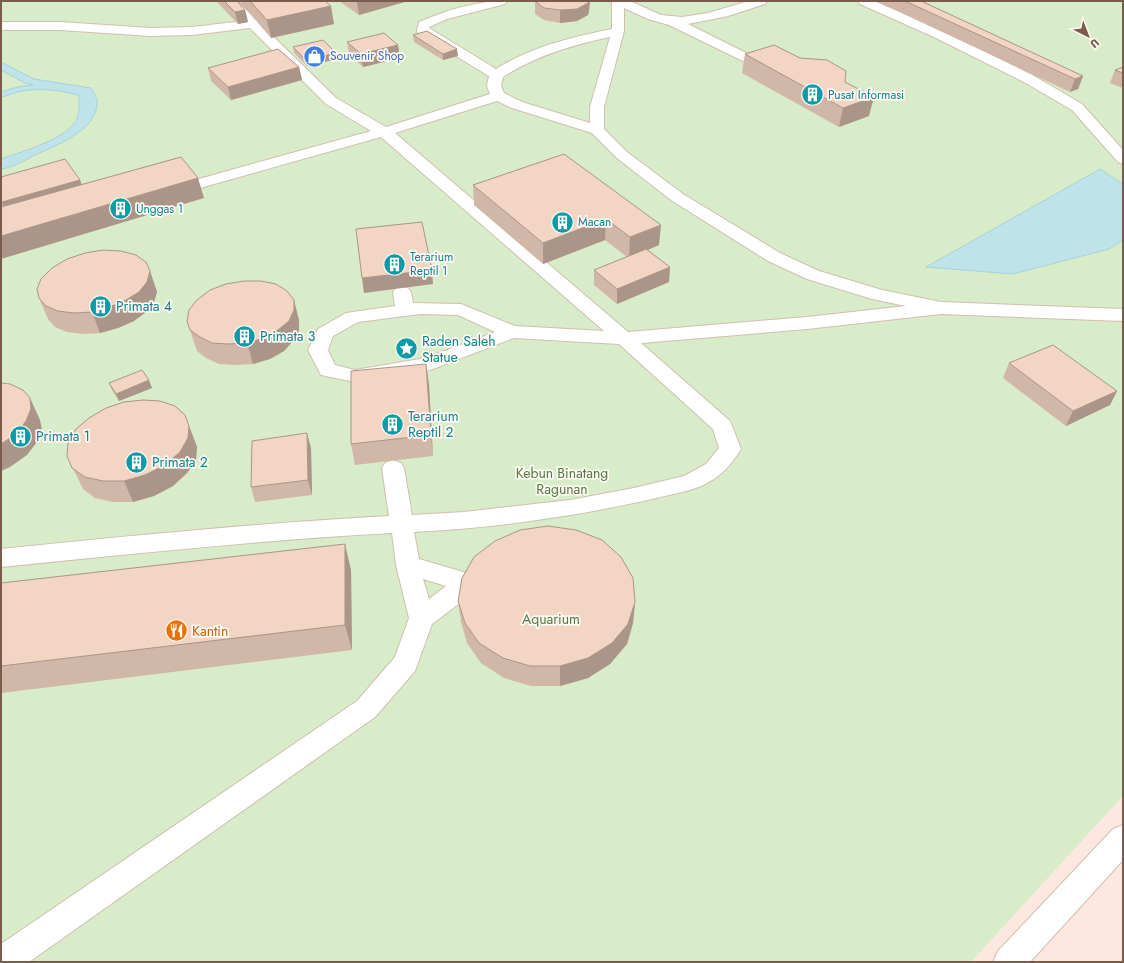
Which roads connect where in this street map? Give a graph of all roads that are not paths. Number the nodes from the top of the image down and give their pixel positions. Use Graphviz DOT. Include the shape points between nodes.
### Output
graph roads {
  1 [pos="230,1"];
  2 [pos="501,1"];
  3 [pos="619,1"];
  4 [pos="761,1"];
  5 [pos="864,1"];
  6 [pos="674,22"];
  7 [pos="254,24"];
  8 [pos="1,26"];
  9 [pos="618,30"];
  10 [pos="747,59"];
  11 [pos="496,75"];
  12 [pos="498,96"];
  13 [pos="597,130"];
  14 [pos="384,132"];
  15 [pos="1123,159"];
  16 [pos="201,183"];
  17 [pos="941,308"];
  18 [pos="1123,315"];
  19 [pos="512,332"];
  20 [pos="624,338"];
  21 [pos="393,468"];
  22 [pos="402,524"];
  23 [pos="1,558"];
  24 [pos="408,565"];
  25 [pos="420,618"];
  26 [pos="1123,839"];
  27 [pos="2,962"];
  28 [pos="1009,962"];
  1 -- 7 [label="street"];
  2 -- 11 [label="street" via="442,16 423,25 423,30"];
  3 -- 6 [label="street" via="657,19"];
  3 -- 9 [label="street"];
  4 -- 6 [label="street" via="726,12"];
  5 -- 15 [label="street" via="941,35 1029,79 1077,107"];
  6 -- 10 [label="street"];
  7 -- 8 [label="street" via="192,31 145,32 60,26"];
  7 -- 14 [label="street" via="331,100"];
  9 -- 11 [label="street" via="548,50 510,65"];
  9 -- 13 [label="street" via="597,107"];
  11 -- 12 [label="street" via="494,86"];
  12 -- 13 [label="street" via="517,105"];
  12 -- 14 [label="street"];
  13 -- 17 [label="street" via="622,155 678,197 774,257 813,275 878,294"];
  14 -- 16 [label="street"];
  14 -- 20 [label="street"];
  17 -- 18 [label="street"];
  17 -- 20 [label="street" via="807,323"];
  19 -- 19 [label="street" via="461,310 420,308 404,301 354,317 325,333 318,350 328,370 355,376 395,376"];
  19 -- 20 [label="street"];
  20 -- 22 [label="street" via="723,426 730,449 714,469 690,482 570,508 464,521"];
  21 -- 22 [label="street"];
  22 -- 23 [label="street" via="209,536"];
  22 -- 24 [label="street"];
  24 -- 25 [label="street"];
  24 -- 25 [label="street" via="468,583"];
  25 -- 27 [label="street" via="406,663 366,709"];
  26 -- 28 [label="street"];
}
